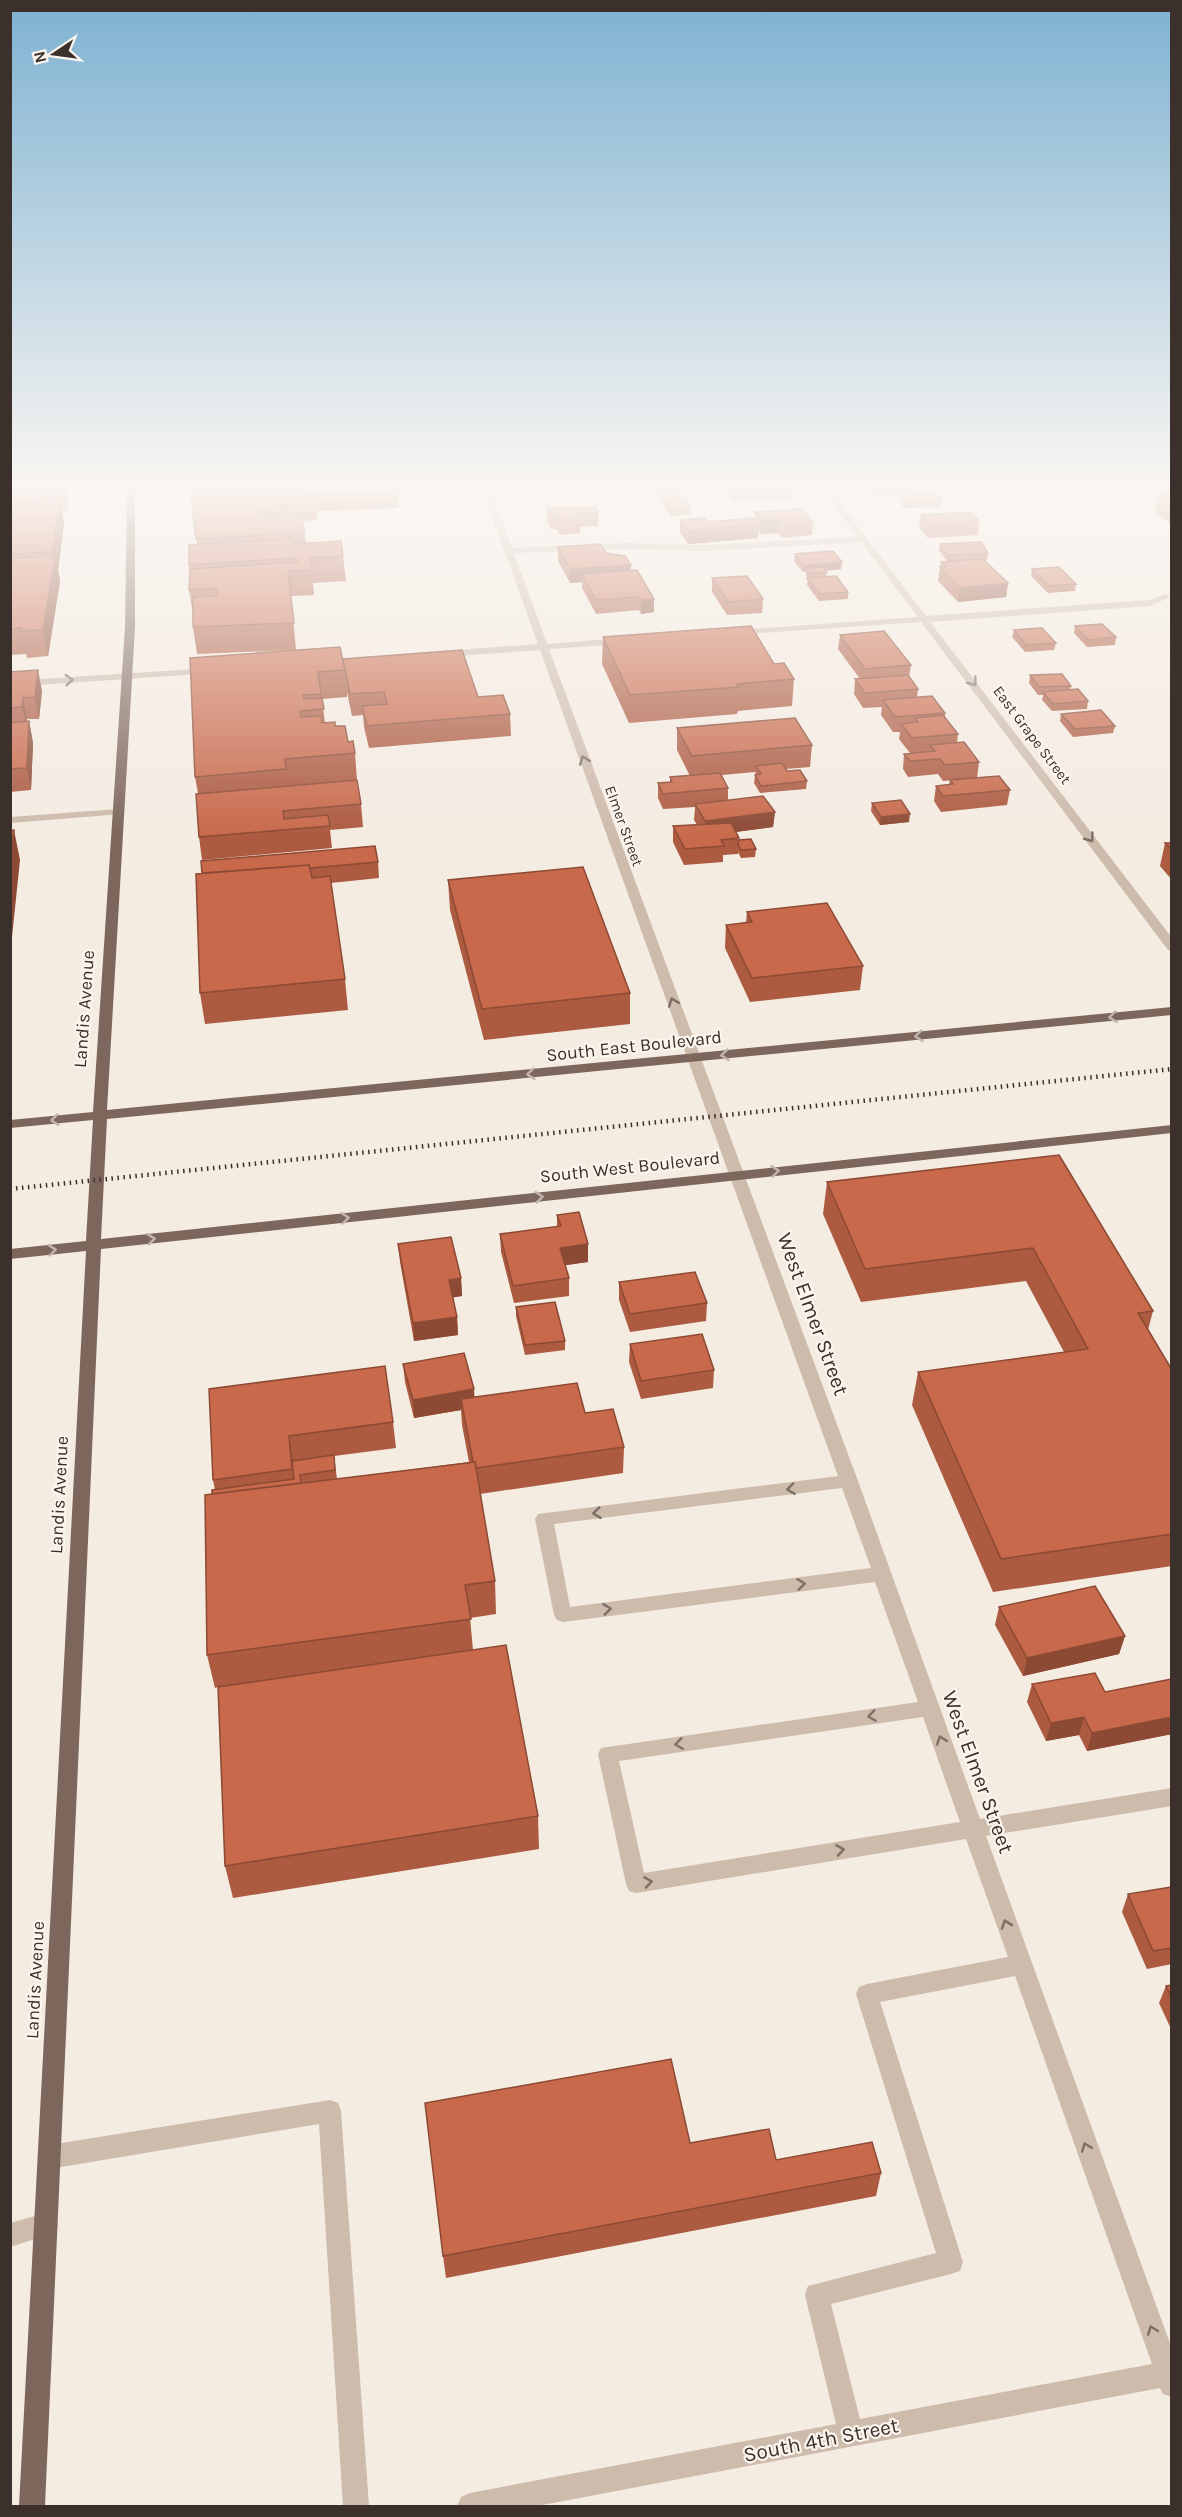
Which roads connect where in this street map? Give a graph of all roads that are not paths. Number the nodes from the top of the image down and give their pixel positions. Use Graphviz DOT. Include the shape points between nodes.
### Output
graph roads {
  1 [pos="129,603"];
  2 [pos="528,603"];
  3 [pos="913,603"];
  4 [pos="1144,603"];
  5 [pos="926,621"];
  6 [pos="727,634"];
  7 [pos="635,640"];
  8 [pos="543,647"];
  9 [pos="431,655"];
  10 [pos="217,670"];
  11 [pos="127,676"];
  12 [pos="10,684"];
  13 [pos="118,812"];
  14 [pos="10,820"];
  15 [pos="1172,946"];
  16 [pos="1172,1011"];
  17 [pos="693,1058"];
  18 [pos="100,1116"];
  19 [pos="10,1124"];
  20 [pos="1172,1129"];
  21 [pos="736,1175"];
  22 [pos="93,1245"];
  23 [pos="10,1254"];
  24 [pos="849,1481"];
  25 [pos="882,1574"];
  26 [pos="930,1708"];
  27 [pos="1172,1797"];
  28 [pos="972,1827"];
  29 [pos="1021,1965"];
  30 [pos="49,2157"];
  31 [pos="46,2225"];
  32 [pos="10,2235"];
  33 [pos="1170,2378"];
  34 [pos="851,2434"];
  35 [pos="32,2506"];
  36 [pos="356,2506"];
  37 [pos="470,2506"];
  1 -- 11 [label="main road, Landis Avenue"];
  2 -- 8 [label="street, Elmer Street"];
  3 -- 5 [label="street, East Grape Street"];
  4 -- 5 [label="street"];
  5 -- 6 [label="street"];
  5 -- 15 [label="street, East Grape Street, one-way"];
  7 -- 8 [label="street"];
  8 -- 9 [label="street"];
  17 -- 8 [label="street, Elmer Street, one-way"];
  10 -- 11 [label="street"];
  12 -- 11 [label="street, one-way"];
  11 -- 13 [label="main road, Landis Avenue"];
  13 -- 14 [label="street"];
  13 -- 18 [label="main road, Landis Avenue"];
  16 -- 17 [label="main road, South East Boulevard, one-way"];
  17 -- 18 [label="main road, South East Boulevard, one-way"];
  17 -- 21 [label="street, Elmer Street"];
  18 -- 19 [label="main road, South East Boulevard, one-way"];
  18 -- 22 [label="main road, Landis Avenue"];
  21 -- 20 [label="main road, South West Boulevard, one-way"];
  22 -- 21 [label="main road, South West Boulevard, one-way"];
  21 -- 24 [label="street, West Elmer Street"];
  23 -- 22 [label="main road, South West Boulevard, one-way"];
  22 -- 30 [label="main road, Landis Avenue"];
  24 -- 25 [label="street, West Elmer Street"];
  24 -- 25 [label="street, one-way" via="544,1519 563,1615"];
  25 -- 26 [label="street, West Elmer Street"];
  28 -- 26 [label="street, West Elmer Street, one-way"];
  26 -- 28 [label="street, one-way" via="608,1754 636,1884"];
  27 -- 28 [label="street"];
  29 -- 28 [label="street, West Elmer Street, one-way"];
  33 -- 29 [label="street, West Elmer Street, one-way"];
  29 -- 34 [label="street" via="867,1994 951,2262 817,2295"];
  30 -- 31 [label="main road, Landis Avenue"];
  30 -- 36 [label="street" via="330,2111"];
  31 -- 32 [label="street"];
  31 -- 35 [label="main road, Landis Avenue"];
  33 -- 34 [label="street, South 4th Street"];
  34 -- 37 [label="street, South 4th Street"];
}
